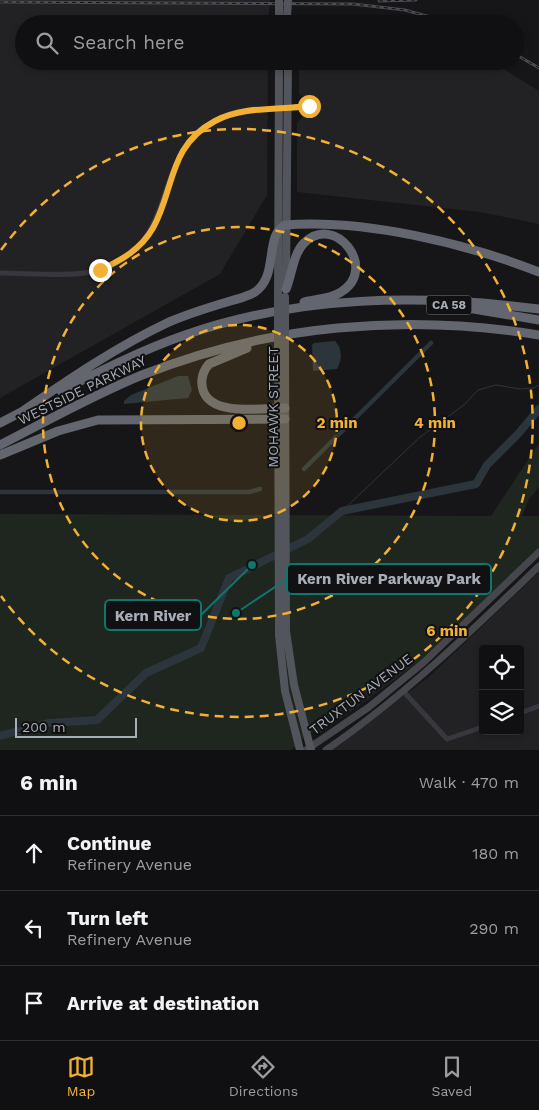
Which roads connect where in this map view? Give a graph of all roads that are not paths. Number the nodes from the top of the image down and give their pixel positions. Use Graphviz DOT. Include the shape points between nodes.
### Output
graph roads {
  1 [pos="279,0"];
  2 [pos="288,0"];
  3 [pos="282,15"];
  4 [pos="284,15"];
  5 [pos="279,70"];
  6 [pos="288,70"];
  7 [pos="309,106"];
  8 [pos="289,108"];
  9 [pos="278,109"];
  10 [pos="283,227"];
  11 [pos="539,272"];
  12 [pos="0,273"];
  13 [pos="283,295"];
  14 [pos="358,302"];
  15 [pos="539,309"];
  16 [pos="539,320"];
  17 [pos="338,327"];
  18 [pos="188,334"];
  19 [pos="539,336"];
  20 [pos="282,408"];
  21 [pos="23,411"];
  22 [pos="282,419"];
  23 [pos="0,423"];
  24 [pos="0,445"];
  25 [pos="0,455"];
  26 [pos="281,518"];
  27 [pos="539,552"];
  28 [pos="539,558"];
  29 [pos="538,568"];
  30 [pos="509,582"];
  31 [pos="404,692"];
  32 [pos="539,706"];
  33 [pos="524,712"];
  34 [pos="479,728"];
  35 [pos="309,749"];
  36 [pos="300,750"];
  37 [pos="326,750"];
  1 -- 3 [label="main road, bridge"];
  2 -- 4 [label="main road, bridge"];
  5 -- 9 [label="main road, MOHAWK STREET"];
  6 -- 8 [label="main road, MOHAWK STREET"];
  7 -- 8 [label="street"];
  8 -- 9 [label="street"];
  8 -- 10 [label="main road, MOHAWK STREET"];
  9 -- 10 [label="main road, MOHAWK STREET"];
  9 -- 12 [label="street" via="244,111 228,116 208,125 188,143 172,171 154,227 126,257 89,273"];
  10 -- 11 [label="highway" via="358,228 418,237 466,248"];
  10 -- 13 [label="main road, MOHAWK STREET"];
  10 -- 13 [label="main road, MOHAWK STREET"];
  10 -- 21 [label="highway" via="275,241 267,278 255,292 163,326"];
  13 -- 18 [label="highway" via="292,275 296,254 310,238 332,236 350,248 356,261 354,274 347,287 339,293 244,314"];
  13 -- 20 [label="main road, MOHAWK STREET, bridge"];
  14 -- 15 [label="highway" via="440,300"];
  14 -- 16 [label="highway, CA 58" via="458,306"];
  14 -- 18 [label="highway, WESTSIDE PARKWAY" via="275,312"];
  17 -- 19 [label="highway, WESTSIDE PARKWAY" via="428,324"];
  17 -- 20 [label="highway" via="240,349 214,360 205,369 203,390 214,404 225,408"];
  17 -- 24 [label="highway, WESTSIDE PARKWAY" via="259,340 182,361 100,394"];
  18 -- 21 [label="highway, WESTSIDE PARKWAY" via="123,360"];
  20 -- 22 [label="main road, MOHAWK STREET"];
  21 -- 23 [label="highway, WESTSIDE PARKWAY"];
  22 -- 25 [label="highway" via="98,420 58,431"];
  22 -- 26 [label="main road, MOHAWK STREET"];
  26 -- 35 [label="main road, MOHAWK STREET" via="289,660"];
  26 -- 36 [label="main road, MOHAWK STREET" via="278,610 281,665"];
  27 -- 30 [label="main road, TRUXTUN AVENUE"];
  28 -- 29 [label="main road"];
  29 -- 30 [label="main road" via="528,569"];
  29 -- 31 [label="main road, TRUXTUN AVENUE"];
  30 -- 35 [label="main road, TRUXTUN AVENUE" via="423,663 369,707"];
  31 -- 34 [label="street" via="447,739"];
  31 -- 37 [label="main road, TRUXTUN AVENUE"];
  32 -- 33 [label="street"];
}
